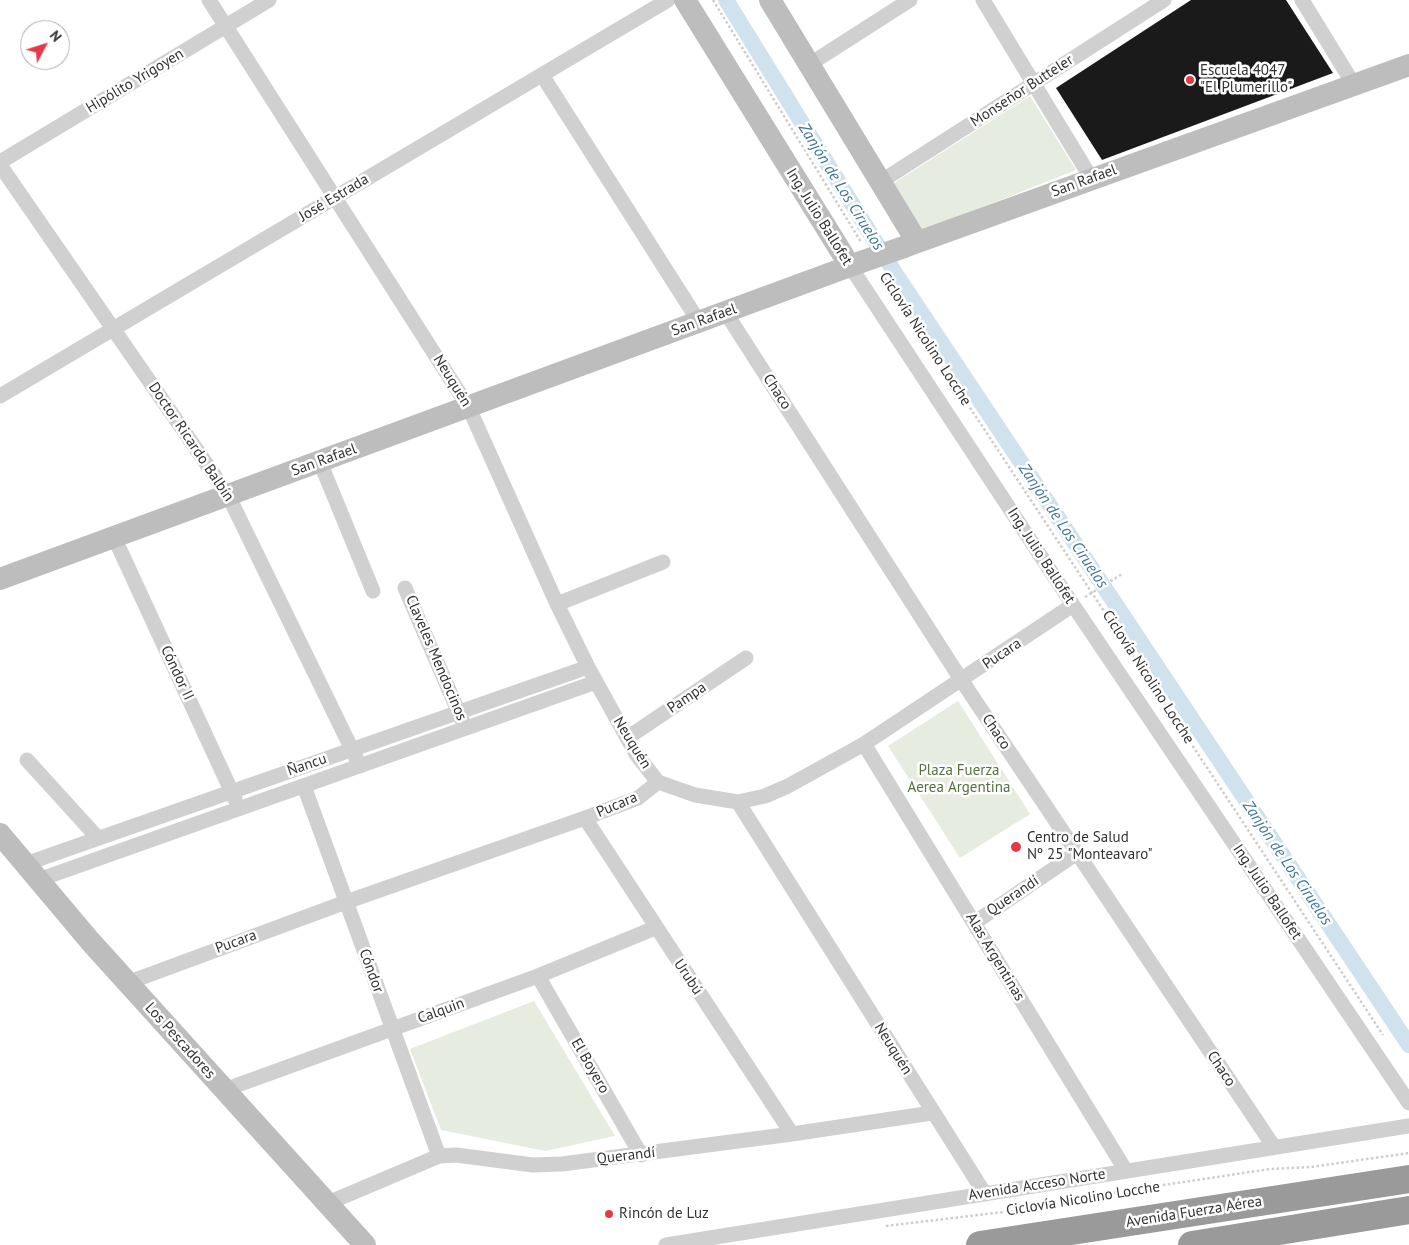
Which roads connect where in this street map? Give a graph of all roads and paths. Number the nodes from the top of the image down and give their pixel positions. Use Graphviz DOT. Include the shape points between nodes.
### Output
graph roads {
  1 [pos="209,0"];
  2 [pos="269,0"];
  3 [pos="668,0"];
  4 [pos="686,0"];
  5 [pos="713,0"];
  6 [pos="770,0"];
  7 [pos="910,0"];
  8 [pos="983,0"];
  9 [pos="1164,0"];
  10 [pos="1302,0"];
  11 [pos="1147,4"];
  12 [pos="226,26"];
  13 [pos="810,64"];
  14 [pos="1409,65"];
  15 [pos="542,76"];
  16 [pos="1034,83"];
  17 [pos="1354,84"];
  18 [pos="0,164"];
  19 [pos="1091,178"];
  20 [pos="880,182"];
  21 [pos="336,196"];
  22 [pos="911,244"];
  23 [pos="859,259"];
  24 [pos="881,273"];
  25 [pos="726,312"];
  26 [pos="699,322"];
  27 [pos="114,328"];
  28 [pos="0,396"];
  29 [pos="469,408"];
  30 [pos="320,462"];
  31 [pos="228,495"];
  32 [pos="114,537"];
  33 [pos="663,562"];
  34 [pos="1122,574"];
  35 [pos="0,579"];
  36 [pos="405,588"];
  37 [pos="373,591"];
  38 [pos="1094,592"];
  39 [pos="557,604"];
  40 [pos="1073,605"];
  41 [pos="746,658"];
  42 [pos="588,667"];
  43 [pos="962,681"];
  44 [pos="596,682"];
  45 [pos="459,712"];
  46 [pos="466,728"];
  47 [pos="627,738"];
  48 [pos="864,744"];
  49 [pos="351,750"];
  50 [pos="27,760"];
  51 [pos="360,766"];
  52 [pos="658,782"];
  53 [pos="304,786"];
  54 [pos="232,791"];
  55 [pos="738,802"];
  56 [pos="240,809"];
  57 [pos="585,818"];
  58 [pos="0,834"];
  59 [pos="97,837"];
  60 [pos="1077,853"];
  61 [pos="32,872"];
  62 [pos="346,902"];
  63 [pos="974,923"];
  64 [pos="655,928"];
  65 [pos="538,976"];
  66 [pos="128,982"];
  67 [pos="393,1028"];
  68 [pos="1387,1041"];
  69 [pos="224,1090"];
  70 [pos="1409,1103"];
  71 [pos="932,1113"];
  72 [pos="1409,1126"];
  73 [pos="792,1134"];
  74 [pos="1274,1147"];
  75 [pos="1409,1153"];
  76 [pos="641,1155"];
  77 [pos="440,1156"];
  78 [pos="1126,1170"];
  79 [pos="1409,1179"];
  80 [pos="985,1194"];
  81 [pos="328,1203"];
  82 [pos="1409,1210"];
  83 [pos="882,1227"];
  84 [pos="365,1245"];
  85 [pos="666,1245"];
  86 [pos="980,1245"];
  87 [pos="1192,1245"];
  1 -- 12 [label="street, Neuquén"];
  2 -- 12 [label="street, Hipólito Yrigoyen"];
  3 -- 15 [label="street, José Estrada"];
  4 -- 23 [label="street, Ing. Julio Ballofet"];
  5 -- 23 [label="path"];
  6 -- 13 [label="street"];
  7 -- 13 [label="street"];
  8 -- 16 [label="street"];
  9 -- 11 [label="street, Monseñor Butteler"];
  10 -- 17 [label="street"];
  11 -- 16 [label="street, Monseñor Butteler"];
  12 -- 18 [label="street, Hipólito Yrigoyen"];
  12 -- 21 [label="street, Neuquén"];
  13 -- 20 [label="street"];
  14 -- 17 [label="street, San Rafael"];
  15 -- 21 [label="street, José Estrada"];
  15 -- 26 [label="street"];
  16 -- 19 [label="street"];
  16 -- 20 [label="street, Monseñor Butteler"];
  17 -- 19 [label="street, San Rafael"];
  18 -- 27 [label="street, Doctor Ricardo Balbín"];
  19 -- 22 [label="street, San Rafael"];
  20 -- 22 [label="street"];
  21 -- 27 [label="street, José Estrada"];
  21 -- 29 [label="street, Neuquén"];
  22 -- 23 [label="street, San Rafael, bridge"];
  23 -- 25 [label="street, San Rafael"];
  23 -- 40 [label="street, Ing. Julio Ballofet"];
  24 -- 68 [label="path, Ciclovía Nicolino Locche"];
  25 -- 26 [label="street, San Rafael"];
  25 -- 43 [label="street, Chaco"];
  26 -- 29 [label="street, San Rafael"];
  27 -- 28 [label="street, José Estrada"];
  27 -- 31 [label="street, Doctor Ricardo Balbín"];
  29 -- 30 [label="street, San Rafael"];
  29 -- 39 [label="street, Neuquén"];
  30 -- 31 [label="street, San Rafael"];
  30 -- 37 [label="street"];
  31 -- 32 [label="street, San Rafael"];
  31 -- 49 [label="street, Doctor Ricardo Balbín"];
  32 -- 35 [label="street, San Rafael"];
  32 -- 54 [label="street, Cóndor II"];
  33 -- 39 [label="street"];
  34 -- 38 [label="path"];
  36 -- 45 [label="street, Claveles Mendocinos"];
  39 -- 42 [label="street, Neuquén"];
  40 -- 43 [label="street, Pucara"];
  40 -- 70 [label="street, Ing. Julio Ballofet"];
  41 -- 47 [label="street, Pampa"];
  42 -- 44 [label="street, Neuquén"];
  42 -- 45 [label="street, Ñancu"];
  43 -- 48 [label="street, Pucara"];
  43 -- 60 [label="street, Chaco"];
  44 -- 46 [label="street, Ñancu"];
  44 -- 47 [label="street, Neuquén"];
  45 -- 46 [label="street, Claveles Mendocinos"];
  45 -- 49 [label="street, Ñancu"];
  46 -- 51 [label="street, Ñancu"];
  47 -- 52 [label="street, Neuquén"];
  48 -- 55 [label="street, Pucara" via="788,786 765,796"];
  48 -- 63 [label="street, Alas Argentinas"];
  49 -- 51 [label="street, Doctor Ricardo Balbín"];
  49 -- 54 [label="street, Ñancu"];
  50 -- 59 [label="street"];
  51 -- 53 [label="street, Ñancu"];
  52 -- 55 [label="street, Pucara" via="695,795"];
  52 -- 57 [label="street, Pucara" via="638,798"];
  53 -- 56 [label="street, Ñancu"];
  53 -- 62 [label="street, Cóndor"];
  54 -- 56 [label="street, Cóndor II"];
  54 -- 59 [label="street, Ñancu"];
  55 -- 71 [label="street, Neuquén"];
  56 -- 61 [label="street, Ñancu"];
  57 -- 62 [label="street, Pucara"];
  57 -- 64 [label="street, Urubú"];
  58 -- 61 [label="street, Los Pescadores"];
  59 -- 61 [label="street, Ñancu"];
  60 -- 63 [label="street, Querandí"];
  60 -- 74 [label="street, Chaco"];
  61 -- 66 [label="street, Los Pescadores"];
  62 -- 66 [label="street, Pucara"];
  62 -- 67 [label="street, Cóndor"];
  63 -- 78 [label="street, Alas Argentinas"];
  64 -- 65 [label="street, Calquin"];
  64 -- 73 [label="street, Urubú"];
  65 -- 67 [label="street, Calquin"];
  65 -- 76 [label="street, El Boyero"];
  66 -- 69 [label="street, Los Pescadores"];
  67 -- 69 [label="street, Calquin"];
  67 -- 77 [label="street, Cóndor"];
  69 -- 81 [label="street, Los Pescadores"];
  71 -- 73 [label="street, Querandí"];
  71 -- 80 [label="street, Neuquén"];
  72 -- 74 [label="street, Avenida Acceso Norte"];
  73 -- 76 [label="street, Querandí"];
  74 -- 78 [label="street, Avenida Acceso Norte"];
  75 -- 83 [label="path, Ciclovía Nicolino Locche" via="1311,1167 1270,1169 1117,1192 1037,1208"];
  76 -- 77 [label="street, Querandí" via="533,1166 456,1155"];
  77 -- 81 [label="street, Querandí"];
  78 -- 80 [label="street, Avenida Acceso Norte"];
  79 -- 86 [label="highway, Avenida Fuerza Aérea"];
  80 -- 85 [label="street, Avenida Acceso Norte"];
  81 -- 84 [label="street, Los Pescadores"];
  82 -- 87 [label="highway"];
}
